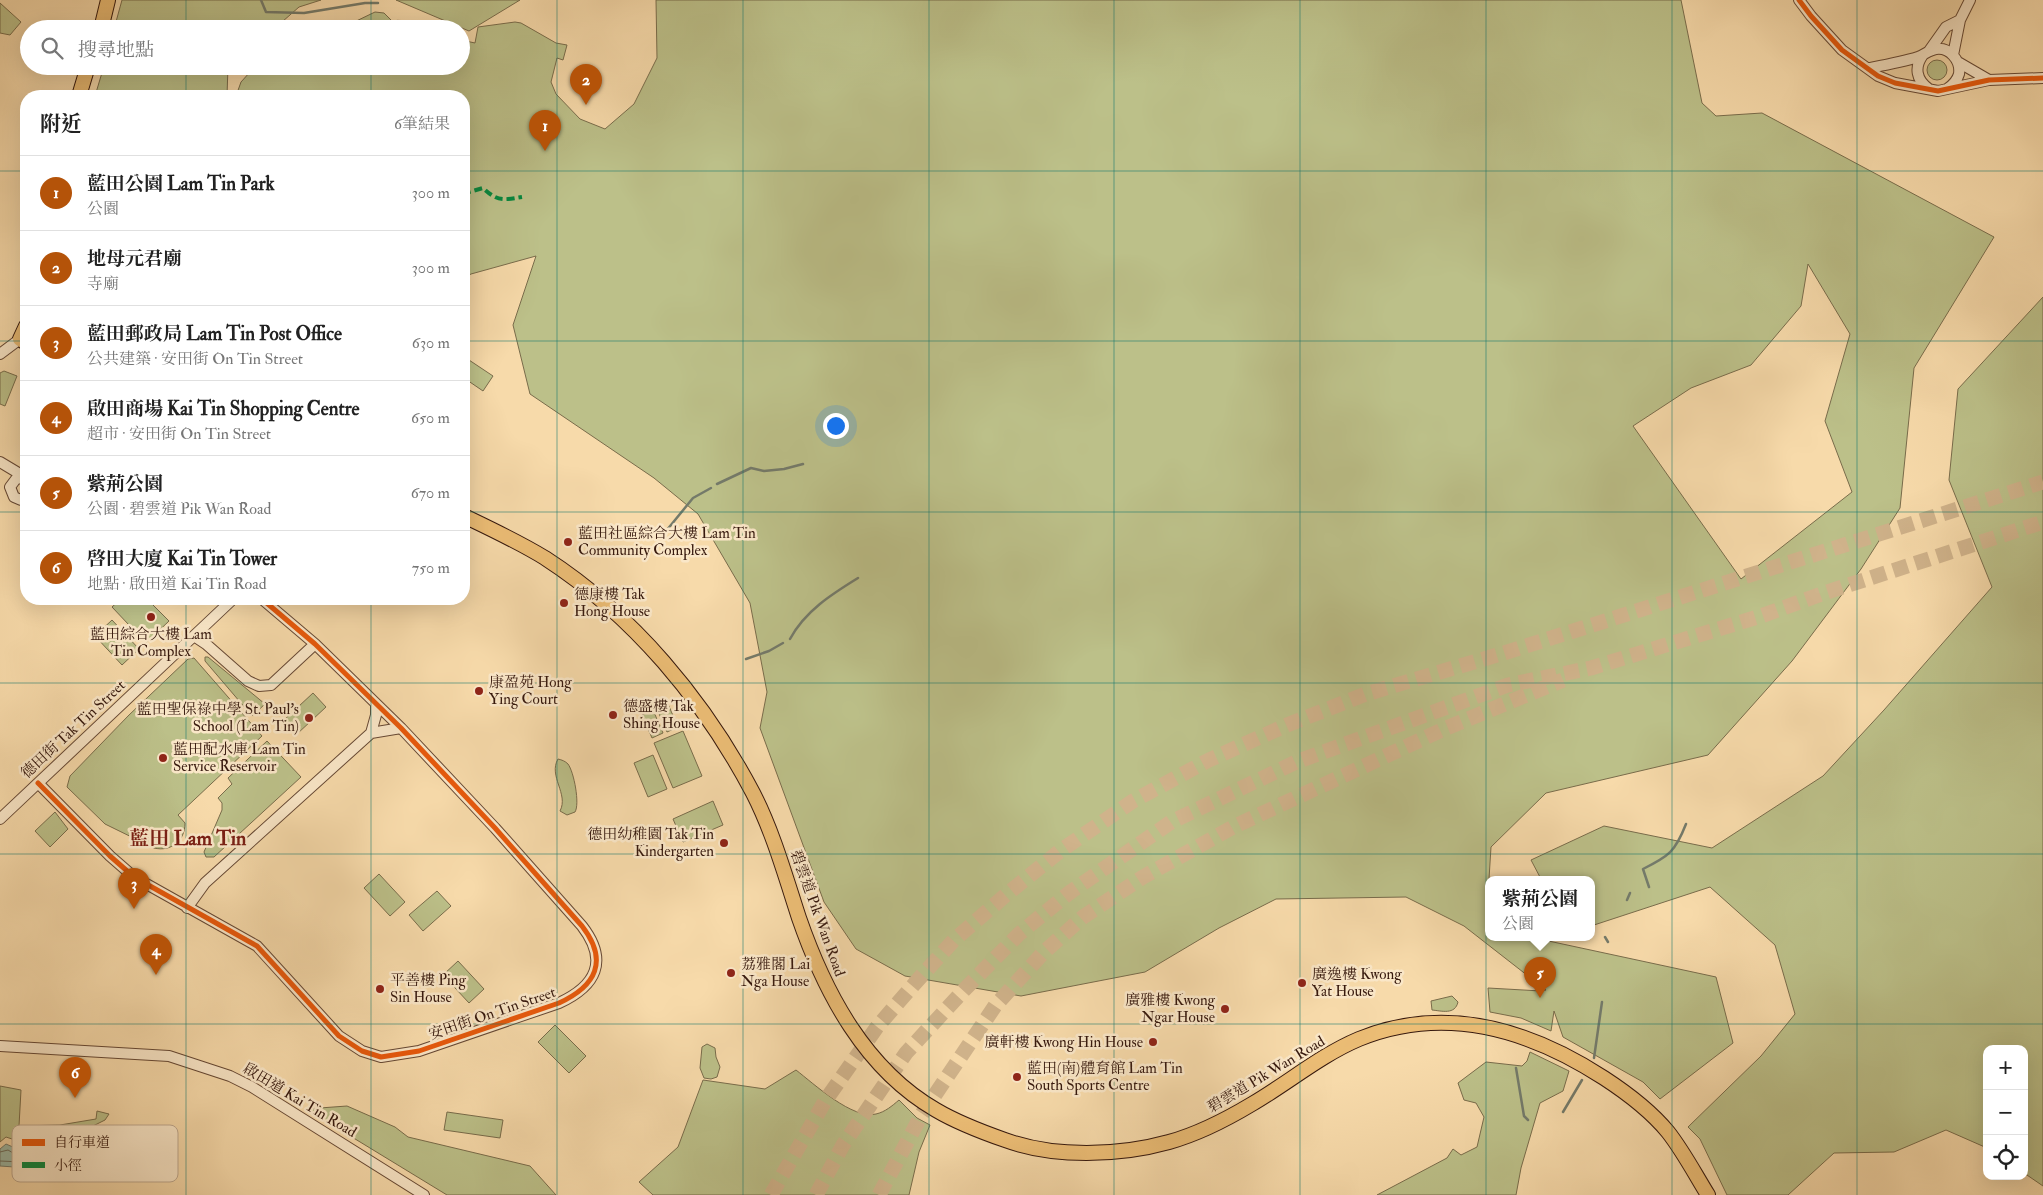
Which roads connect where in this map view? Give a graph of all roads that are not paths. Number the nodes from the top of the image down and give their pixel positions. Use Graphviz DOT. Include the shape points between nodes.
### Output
graph roads {
  1 [pos="108,0"];
  2 [pos="1799,0"];
  3 [pos="1970,0"];
  4 [pos="103,20"];
  5 [pos="1960,20"];
  6 [pos="1926,53"];
  7 [pos="1955,59"];
  8 [pos="1869,68"];
  9 [pos="85,75"];
  10 [pos="2043,78"];
  11 [pos="1989,80"];
  12 [pos="1928,89"];
  13 [pos="1947,89"];
  14 [pos="81,90"];
  15 [pos="20,343"];
  16 [pos="0,354"];
  17 [pos="0,462"];
  18 [pos="20,474"];
  19 [pos="20,478"];
  20 [pos="20,500"];
  21 [pos="470,519"];
  22 [pos="227,605"];
  23 [pos="269,605"];
  24 [pos="194,636"];
  25 [pos="315,644"];
  26 [pos="376,705"];
  27 [pos="401,728"];
  28 [pos="371,733"];
  29 [pos="38,783"];
  30 [pos="0,818"];
  31 [pos="187,908"];
  32 [pos="0,1046"];
  33 [pos="424,1195"];
  34 [pos="1708,1195"];
  1 -- 4 [label="main road"];
  2 -- 8 [label="street" via="1842,50"];
  3 -- 5 [label="street"];
  5 -- 6 [label="street" via="1946,27"];
  5 -- 7 [label="street"];
  6 -- 7 [label="street" via="1943,49"];
  6 -- 8 [label="street"];
  6 -- 12 [label="street" via="1918,64 1917,74"];
  7 -- 11 [label="street"];
  7 -- 13 [label="street" via="1959,70 1957,78"];
  8 -- 12 [label="street" via="1878,76 1906,87"];
  9 -- 14 [label="main road"];
  10 -- 11 [label="street"];
  11 -- 13 [label="street"];
  12 -- 13 [label="street"];
  15 -- 16 [label="street"];
  17 -- 18 [label="street"];
  19 -- 20 [label="street" via="11,484 10,491"];
  21 -- 34 [label="main road, 碧雲道 Pik Wan Road" via="530,549 591,591 623,618 675,676 718,734 755,796 810,946 845,1019 888,1072 926,1104 945,1115 1008,1142 1040,1150 1088,1153 1136,1148 1171,1142 1217,1123 1347,1045 1390,1030 1423,1024 1473,1025 1506,1031 1544,1045 1584,1065 1636,1100 1666,1130"];
  22 -- 24 [label="street, 德田街 Tak Tin Street"];
  23 -- 25 [label="street, 安田街 On Tin Street"];
  24 -- 25 [label="street" via="248,681 259,686 271,686"];
  24 -- 29 [label="street, 德田街 Tak Tin Street"];
  25 -- 26 [label="street, 安田街 On Tin Street"];
  26 -- 27 [label="street, 安田街 On Tin Street"];
  26 -- 28 [label="street"];
  27 -- 28 [label="street"];
  27 -- 31 [label="street, 安田街 On Tin Street" via="589,935 596,953 596,967 592,978 575,996 419,1051 381,1057 362,1051 343,1039 257,946"];
  28 -- 31 [label="street" via="205,883"];
  29 -- 30 [label="street, 德田街 Tak Tin Street"];
  29 -- 31 [label="street, 安田街 On Tin Street" via="134,877"];
  32 -- 33 [label="street, 啟田道 Kai Tin Road" via="160,1055 210,1068 252,1087"];
}
